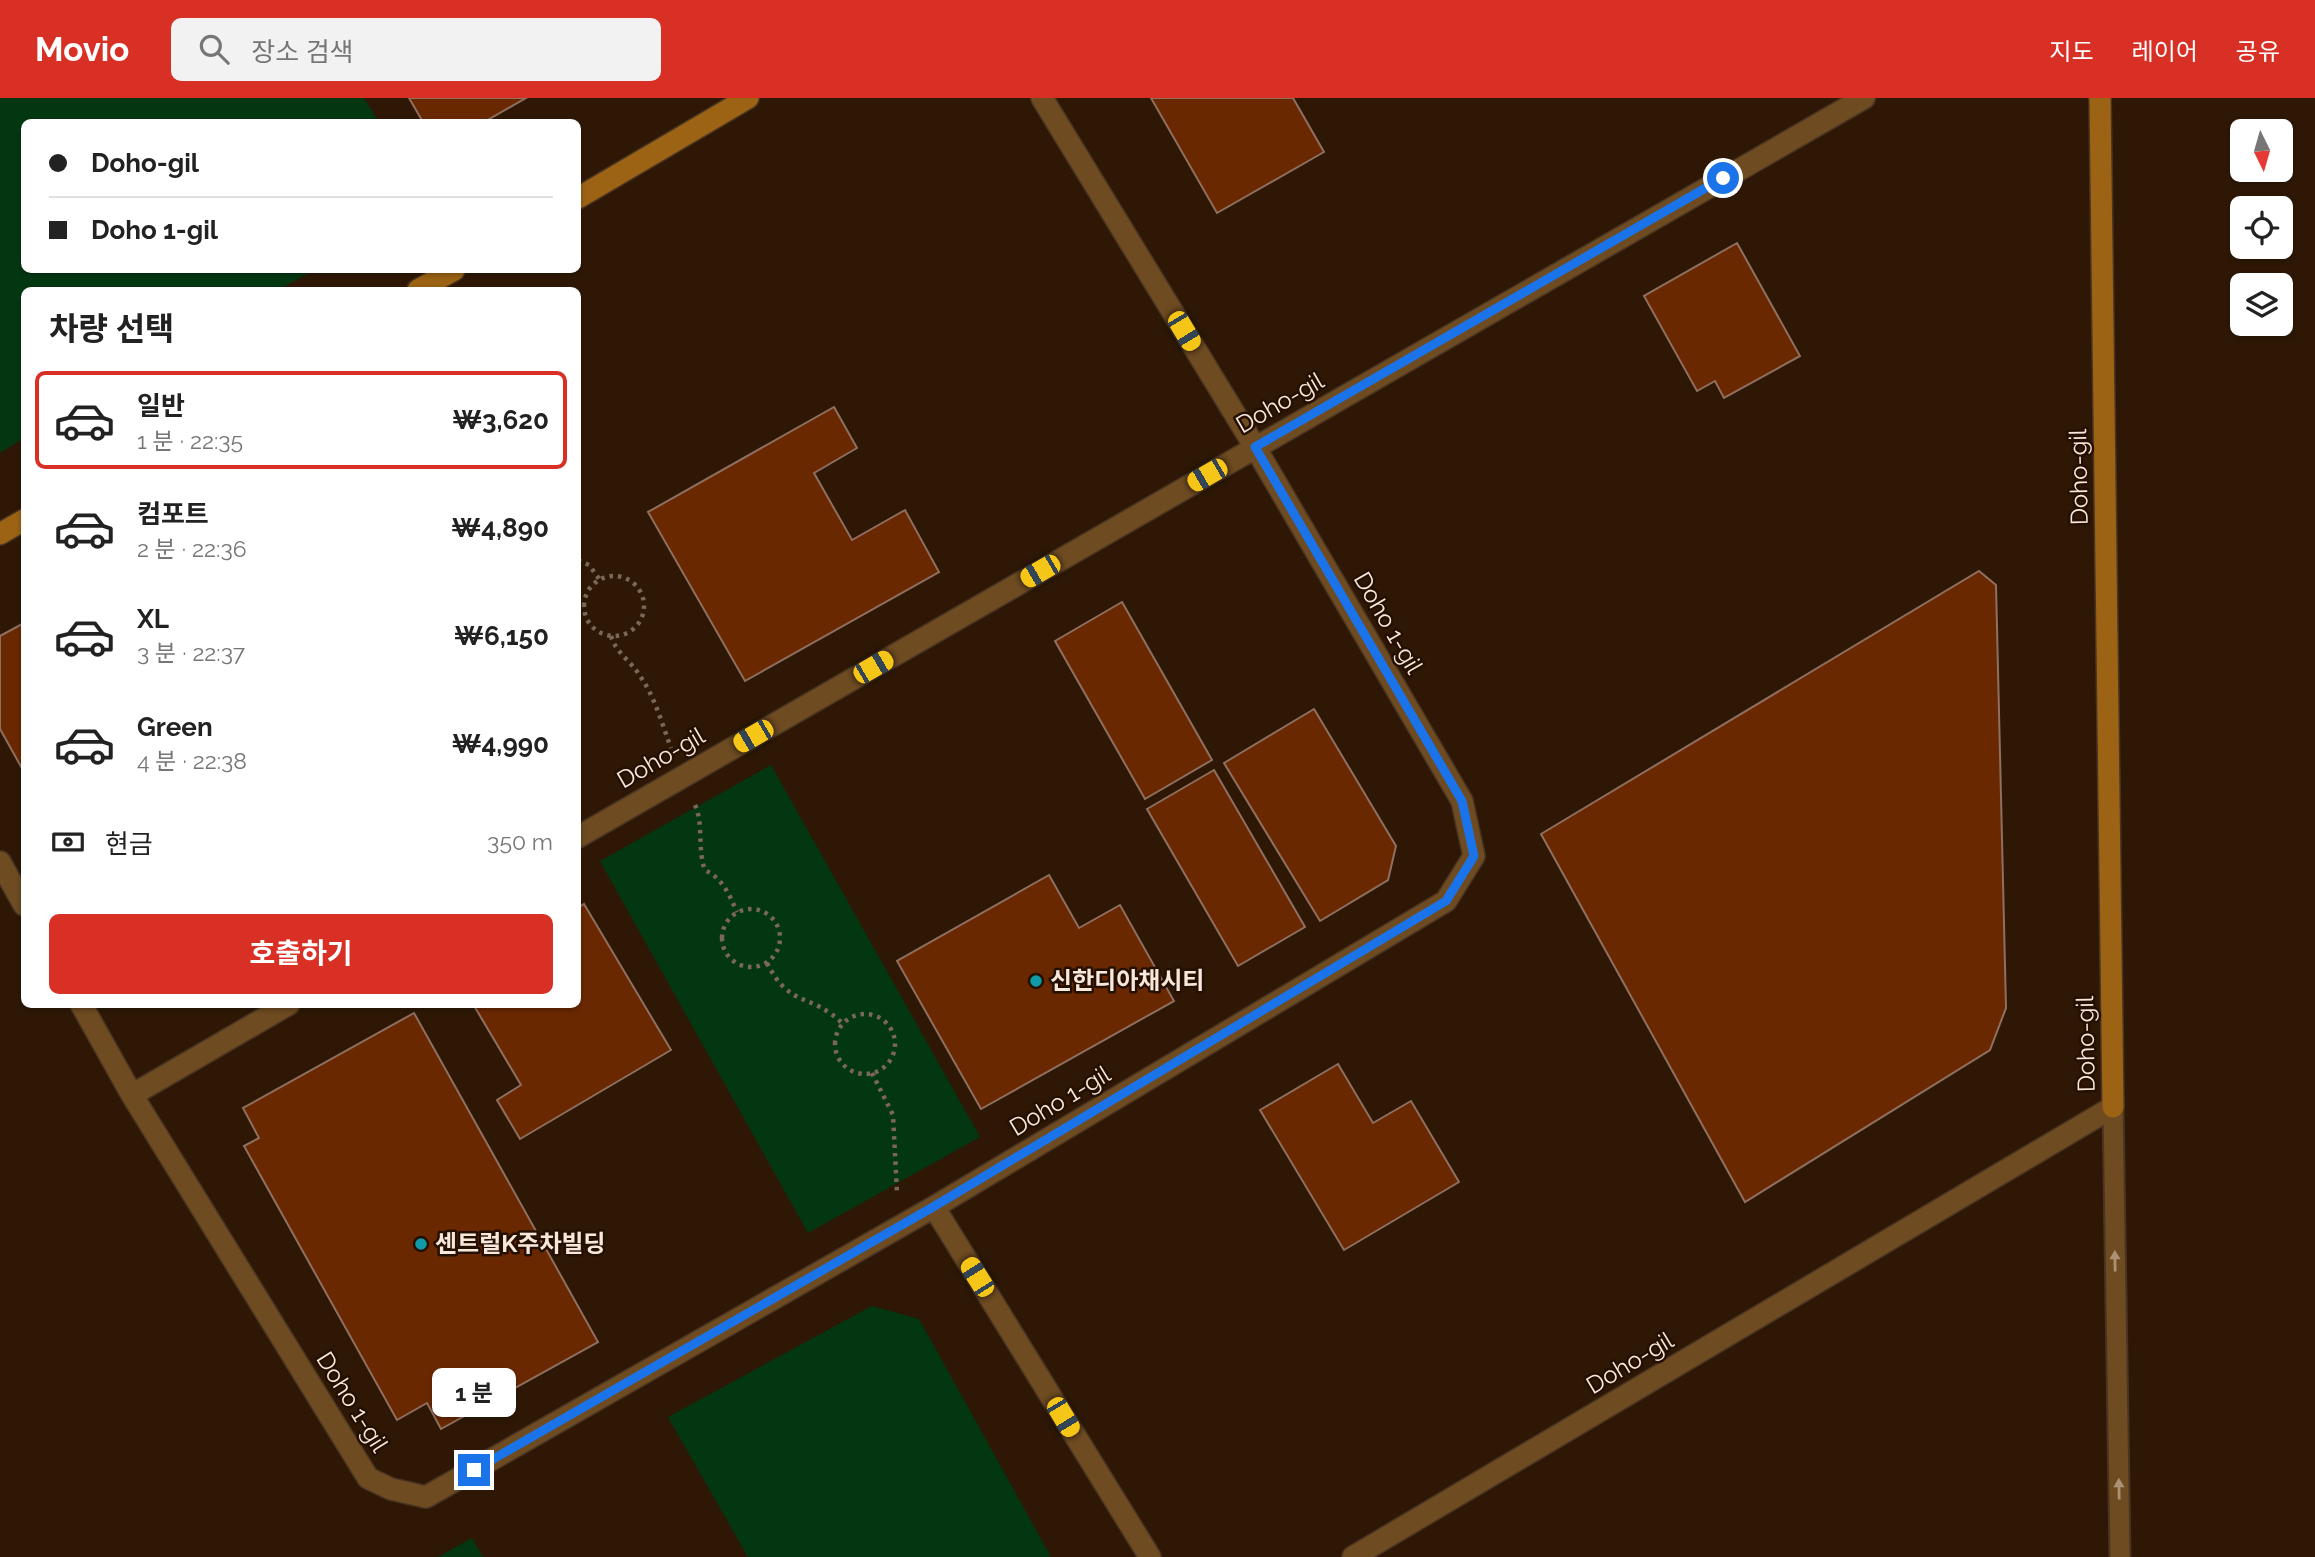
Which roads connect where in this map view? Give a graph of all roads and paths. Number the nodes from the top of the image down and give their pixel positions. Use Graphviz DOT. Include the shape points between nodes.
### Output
graph roads {
  1 [pos="748,98"];
  2 [pos="1042,98"];
  3 [pos="1864,98"];
  4 [pos="2100,98"];
  5 [pos="581,196"];
  6 [pos="449,273"];
  7 [pos="423,287"];
  8 [pos="1255,447"];
  9 [pos="21,522"];
  10 [pos="0,534"];
  11 [pos="581,561"];
  12 [pos="600,580"];
  13 [pos="581,835"];
  14 [pos="0,862"];
  15 [pos="21,900"];
  16 [pos="768,962"];
  17 [pos="83,1008"];
  18 [pos="282,1008"];
  19 [pos="844,1024"];
  20 [pos="872,1073"];
  21 [pos="132,1096"];
  22 [pos="2113,1107"];
  23 [pos="933,1207"];
  24 [pos="899,1225"];
  25 [pos="1150,1557"];
  26 [pos="1353,1557"];
  27 [pos="2120,1557"];
  1 -- 5 [label="street"];
  2 -- 8 [label="street, Doho 1-gil"];
  3 -- 8 [label="street, Doho-gil"];
  4 -- 22 [label="street, Doho-gil"];
  6 -- 7 [label="street"];
  8 -- 13 [label="street, Doho-gil"];
  8 -- 23 [label="street, Doho 1-gil" via="1462,801 1474,856 1446,901"];
  9 -- 10 [label="street"];
  11 -- 12 [label="path"];
  12 -- 12 [label="path" via="584,602 588,621 611,636 631,630 643,615 637,586 620,576"];
  14 -- 15 [label="street"];
  16 -- 16 [label="path" via="780,947 779,927 757,909 730,917 722,934 726,953 749,968"];
  16 -- 19 [label="path" via="787,992 828,1009"];
  17 -- 21 [label="street, Doho 1-gil"];
  18 -- 21 [label="street"];
  19 -- 20 [label="path" via="835,1041 839,1060 853,1072"];
  19 -- 20 [label="path" via="870,1015 888,1024 894,1053"];
  20 -- 24 [label="path" via="893,1115"];
  21 -- 24 [label="street, Doho 1-gil" via="368,1478 426,1497"];
  22 -- 26 [label="street, Doho-gil"];
  27 -- 22 [label="lane, one-way"];
  23 -- 24 [label="street, Doho 1-gil"];
  23 -- 25 [label="street"];
}
